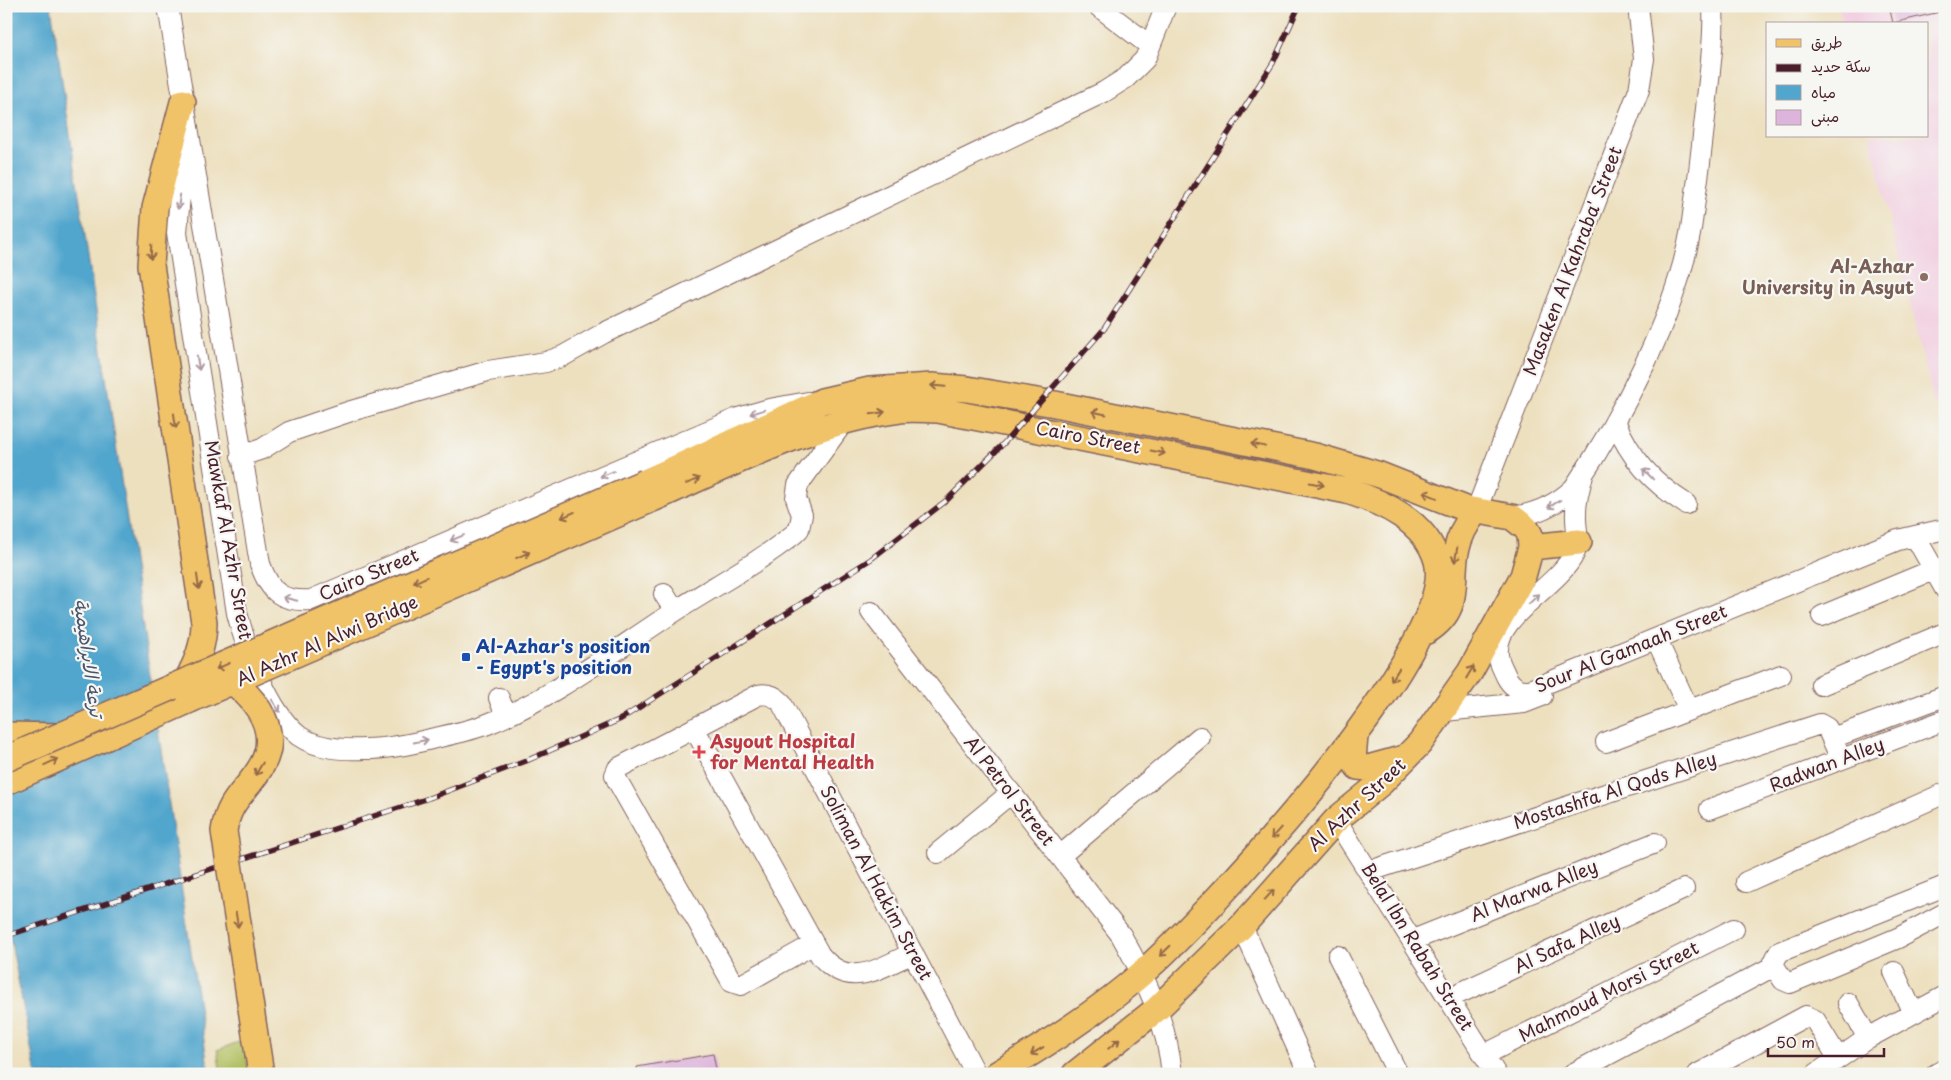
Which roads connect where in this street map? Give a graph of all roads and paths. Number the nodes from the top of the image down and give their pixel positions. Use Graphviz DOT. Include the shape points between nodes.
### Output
graph roads {
  1 [pos="168,6"];
  2 [pos="1098,6"];
  3 [pos="1166,6"];
  4 [pos="1638,6"];
  5 [pos="1713,6"];
  6 [pos="1149,45"];
  7 [pos="183,102"];
  8 [pos="192,155"];
  9 [pos="822,401"];
  10 [pos="845,420"];
  11 [pos="1615,421"];
  12 [pos="241,456"];
  13 [pos="1584,472"];
  14 [pos="647,491"];
  15 [pos="1686,504"];
  16 [pos="1476,511"];
  17 [pos="1512,518"];
  18 [pos="1945,529"];
  19 [pos="1916,538"];
  20 [pos="1579,542"];
  21 [pos="1531,547"];
  22 [pos="1933,570"];
  23 [pos="1945,589"];
  24 [pos="664,594"];
  25 [pos="675,611"];
  26 [pos="871,612"];
  27 [pos="1822,616"];
  28 [pos="1945,633"];
  29 [pos="1421,634"];
  30 [pos="1660,647"];
  31 [pos="1781,675"];
  32 [pos="186,682"];
  33 [pos="233,682"];
  34 [pos="1822,685"];
  35 [pos="1945,696"];
  36 [pos="1689,710"];
  37 [pos="1444,711"];
  38 [pos="1945,720"];
  39 [pos="694,728"];
  40 [pos="6,735"];
  41 [pos="60,736"];
  42 [pos="1355,736"];
  43 [pos="1200,737"];
  44 [pos="1832,738"];
  45 [pos="1606,742"];
  46 [pos="1409,756"];
  47 [pos="6,759"];
  48 [pos="1841,759"];
  49 [pos="6,782"];
  50 [pos="1011,793"];
  51 [pos="1945,793"];
  52 [pos="1710,809"];
  53 [pos="1292,814"];
  54 [pos="1336,820"];
  55 [pos="1655,843"];
  56 [pos="938,853"];
  57 [pos="1060,856"];
  58 [pos="1370,871"];
  59 [pos="1746,882"];
  60 [pos="1945,886"];
  61 [pos="1684,889"];
  62 [pos="1943,918"];
  63 [pos="1242,926"];
  64 [pos="1734,929"];
  65 [pos="1412,940"];
  66 [pos="814,944"];
  67 [pos="912,953"];
  68 [pos="1338,956"];
  69 [pos="1774,966"];
  70 [pos="1894,972"];
  71 [pos="1142,973"];
  72 [pos="1945,996"];
  73 [pos="1449,998"];
  74 [pos="1848,1003"];
  75 [pos="1157,1008"];
  76 [pos="1913,1013"];
  77 [pos="1868,1038"];
  78 [pos="1484,1054"];
  79 [pos="1838,1058"];
  80 [pos="1945,1069"];
  81 [pos="261,1074"];
  82 [pos="976,1074"];
  83 [pos="997,1074"];
  84 [pos="1075,1074"];
  85 [pos="1172,1074"];
  86 [pos="1309,1074"];
  87 [pos="1398,1074"];
  88 [pos="1496,1074"];
  89 [pos="1572,1074"];
  90 [pos="1698,1074"];
  91 [pos="1816,1074"];
  92 [pos="1936,1074"];
  1 -- 7 [label="street, Cairo Street"];
  2 -- 6 [label="street"];
  3 -- 6 [label="street"];
  4 -- 16 [label="street, Masaken Al Kahraba' Street" via="1644,59 1639,90"];
  5 -- 11 [label="street" via="1701,160 1690,230 1659,330"];
  6 -- 12 [label="street" via="1144,59 1126,78 1104,92 604,333 563,356 546,362 488,371 351,411 289,432 262,449"];
  7 -- 8 [label="street, Cairo Street"];
  7 -- 32 [label="main road, one-way" via="152,227 151,265 204,622 204,640"];
  8 -- 12 [label="street, Cairo Street"];
  8 -- 25 [label="street, Mawkaf Al Azhr Street, one-way" via="180,195 177,233 237,613 262,683 287,723 300,736 324,747 382,749 489,724 503,707 540,698"];
  9 -- 12 [label="street, Cairo Street, one-way" via="778,407 738,418 311,600 294,601 281,596 266,582"];
  9 -- 14 [label="main road, Cairo Street"];
  16 -- 9 [label="main road, Cairo Street, one-way" via="1331,460 997,394 932,386 900,386"];
  14 -- 10 [label="main road, Cairo Street, one-way"];
  10 -- 25 [label="street, Mawkaf Al Azhr Street" via="798,484 796,498 802,515 794,534"];
  10 -- 29 [label="main road, Cairo Street, one-way" via="902,409 938,410 1308,482 1371,498 1418,530 1437,562 1436,592"];
  11 -- 13 [label="street"];
  15 -- 11 [label="street, one-way" via="1647,474 1628,448"];
  13 -- 17 [label="street, one-way" via="1574,488 1553,505"];
  13 -- 20 [label="street" via="1576,512"];
  14 -- 32 [label="main road, Al Azhr Al Alwi Bridge, one-way, bridge"];
  33 -- 14 [label="main road, Al Azhr Al Alwi Bridge, one-way, bridge"];
  16 -- 17 [label="main road"];
  16 -- 29 [label="main road, one-way" via="1458,546 1454,592 1448,609 1437,624"];
  17 -- 21 [label="main road" via="1526,528"];
  18 -- 19 [label="street, Sour Al Gamaah Street"];
  19 -- 20 [label="street, Sour Al Gamaah Street, one-way" via="1898,540 1530,690 1520,690 1509,682 1498,656 1499,640 1512,620 1560,575"];
  19 -- 22 [label="street"];
  19 -- 30 [label="street, Sour Al Gamaah Street" via="1902,548"];
  20 -- 21 [label="main road"];
  37 -- 21 [label="main road, Al Azhr Street, one-way" via="1470,672 1523,576"];
  22 -- 23 [label="street"];
  22 -- 27 [label="street"];
  24 -- 25 [label="street"];
  26 -- 50 [label="street, Al Petrol Street"];
  28 -- 34 [label="street"];
  29 -- 42 [label="main road, Al Azhr Street, one-way"];
  30 -- 36 [label="street"];
  30 -- 37 [label="street, Sour Al Gamaah Street" via="1524,703"];
  31 -- 36 [label="street"];
  32 -- 41 [label="main road, Al Azhr Al Alwi Bridge, bridge"];
  49 -- 33 [label="main road, Al Azhr Al Alwi Bridge, one-way, bridge"];
  33 -- 81 [label="main road, one-way, bridge" via="260,709 266,726 267,751 263,764 232,803 224,831"];
  35 -- 44 [label="street"];
  36 -- 45 [label="street"];
  37 -- 46 [label="main road, Al Azhr Street"];
  38 -- 48 [label="street, Radwan Alley"];
  39 -- 66 [label="street"];
  39 -- 66 [label="street" via="618,768 615,775 732,982 740,985"];
  39 -- 67 [label="street, Soliman Al Hakim Street" via="758,695 772,695 781,702"];
  40 -- 41 [label="main road"];
  41 -- 47 [label="main road, Al Azhr Al Alwi Bridge, bridge"];
  42 -- 46 [label="main road" via="1353,760 1358,767 1368,768"];
  42 -- 53 [label="main road, Al Azhr Street"];
  43 -- 57 [label="street"];
  44 -- 48 [label="street"];
  44 -- 58 [label="street, Mostashfa Al Qods Alley" via="1826,726 1820,724"];
  46 -- 54 [label="main road, Al Azhr Street"];
  48 -- 52 [label="street, Radwan Alley"];
  50 -- 56 [label="street"];
  50 -- 57 [label="street, Al Petrol Street"];
  51 -- 59 [label="street"];
  53 -- 54 [label="main road" via="1327,804 1335,808"];
  53 -- 71 [label="main road, Al Azhr Street, one-way" via="1217,899"];
  54 -- 58 [label="street, Belal Ibn Rabah Street"];
  63 -- 54 [label="main road, Al Azhr Street, one-way"];
  55 -- 65 [label="street, Al Marwa Alley"];
  57 -- 71 [label="street, Al Petrol Street" via="1121,935"];
  58 -- 65 [label="street, Belal Ibn Rabah Street"];
  60 -- 69 [label="street" via="1779,952 1773,960"];
  61 -- 73 [label="street, Al Safa Alley"];
  62 -- 69 [label="street" via="1790,983 1783,980"];
  63 -- 75 [label="main road, Al Azhr Street"];
  63 -- 86 [label="street"];
  64 -- 78 [label="street, Mahmoud Morsi Street"];
  65 -- 73 [label="street, Belal Ibn Rabah Street"];
  66 -- 67 [label="street" via="829,967 853,975 870,972"];
  67 -- 82 [label="street, Soliman Al Hakim Street"];
  68 -- 87 [label="street"];
  69 -- 89 [label="street"];
  70 -- 76 [label="street"];
  71 -- 75 [label="street, Al Petrol Street"];
  71 -- 83 [label="main road, Al Azhr Street, one-way" via="1064,1034"];
  72 -- 76 [label="street"];
  73 -- 78 [label="street, Belal Ibn Rabah Street"];
  74 -- 77 [label="street"];
  84 -- 75 [label="main road, Al Azhr Street, one-way"];
  75 -- 85 [label="street, Al Petrol Street"];
  76 -- 77 [label="street"];
  77 -- 79 [label="street"];
  78 -- 88 [label="street, Belal Ibn Rabah Street"];
  79 -- 90 [label="street" via="1815,1020 1806,1016"];
  79 -- 91 [label="street"];
  80 -- 92 [label="street"];
}
